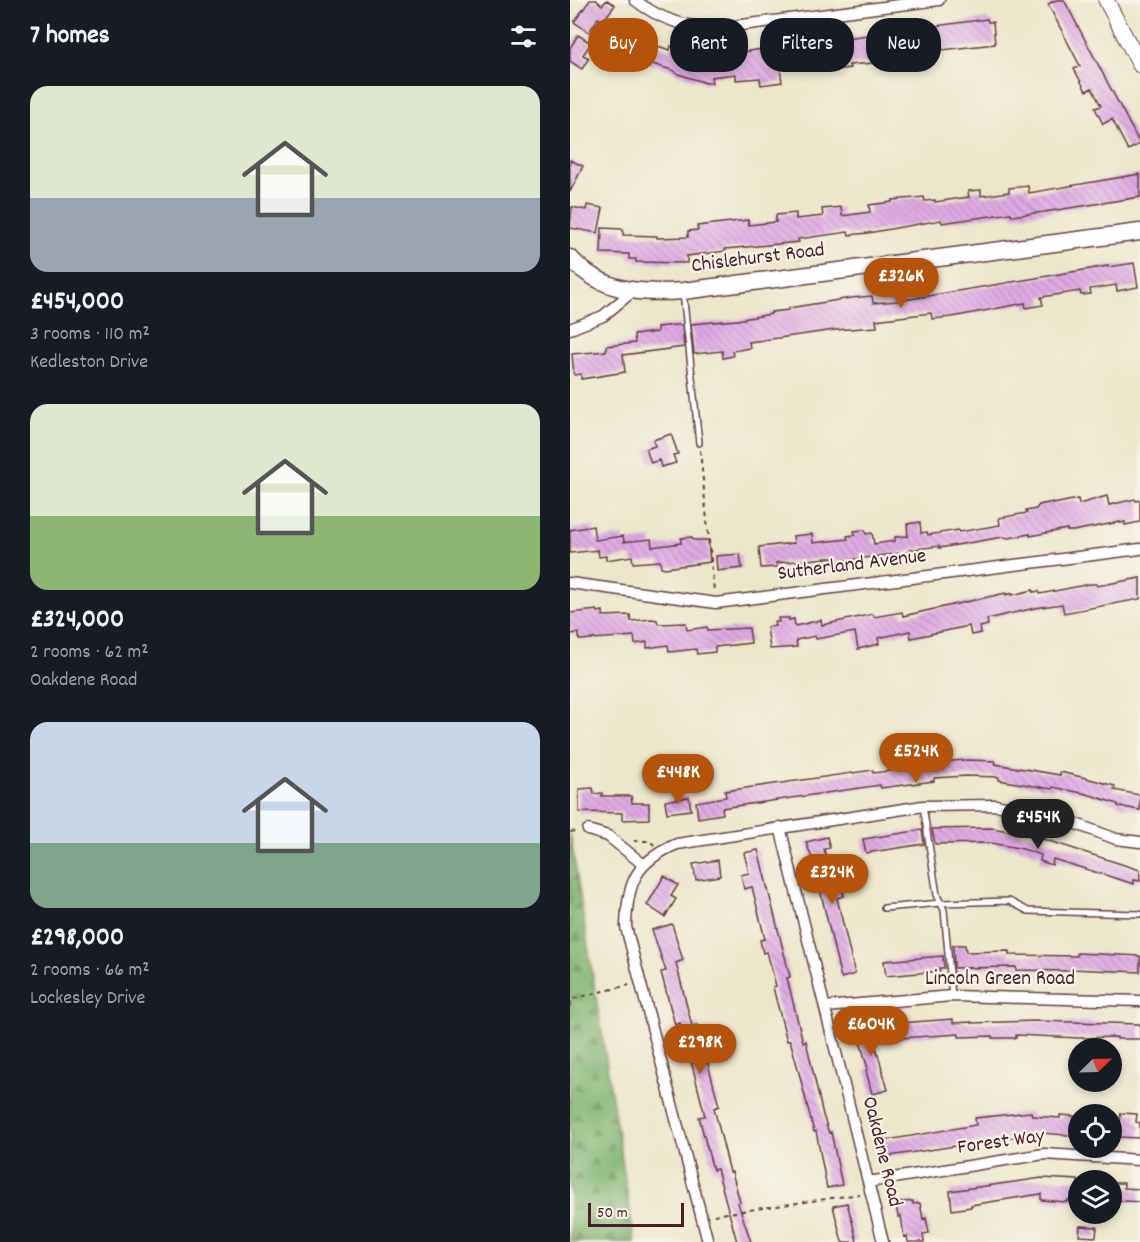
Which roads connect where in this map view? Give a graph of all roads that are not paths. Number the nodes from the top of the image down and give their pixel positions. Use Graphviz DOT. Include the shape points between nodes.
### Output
graph roads {
  1 [pos="635,0"];
  2 [pos="939,0"];
  3 [pos="1106,0"];
  4 [pos="876,4"];
  5 [pos="1140,65"];
  6 [pos="1140,232"];
  7 [pos="570,258"];
  8 [pos="683,291"];
  9 [pos="632,292"];
  10 [pos="570,329"];
  11 [pos="699,443"];
  12 [pos="1140,549"];
  13 [pos="570,583"];
  14 [pos="923,806"];
  15 [pos="780,828"];
  16 [pos="588,830"];
  17 [pos="1140,842"];
  18 [pos="644,865"];
  19 [pos="941,903"];
  20 [pos="884,908"];
  21 [pos="1140,914"];
  22 [pos="952,996"];
  23 [pos="1140,1000"];
  24 [pos="825,1007"];
  25 [pos="1140,1160"];
  26 [pos="869,1187"];
  27 [pos="708,1242"];
  28 [pos="883,1242"];
  1 -- 4 [label="street" via="657,15 699,28"];
  2 -- 4 [label="street"];
  3 -- 5 [label="street"];
  6 -- 8 [label="main road, Chislehurst Road"];
  7 -- 9 [label="main road, Chislehurst Road" via="597,280"];
  8 -- 9 [label="main road, Chislehurst Road"];
  8 -- 11 [label="lane"];
  9 -- 10 [label="street" via="603,316"];
  12 -- 13 [label="street, Sutherland Avenue" via="716,603"];
  14 -- 15 [label="street"];
  14 -- 17 [label="street" via="996,805 1063,819 1116,839"];
  14 -- 19 [label="lane"];
  15 -- 18 [label="street" via="677,844 660,851"];
  15 -- 24 [label="street, Oakdene Road"];
  16 -- 18 [label="street" via="608,836"];
  18 -- 27 [label="street" via="626,899 626,927"];
  19 -- 20 [label="lane"];
  19 -- 21 [label="lane" via="1009,901 1029,911"];
  19 -- 22 [label="lane"];
  22 -- 23 [label="street, Lincoln Green Road"];
  22 -- 24 [label="street, Lincoln Green Road"];
  24 -- 26 [label="street, Oakdene Road"];
  25 -- 26 [label="street, Forest Way" via="1044,1154"];
  26 -- 28 [label="street, Oakdene Road"];
}
